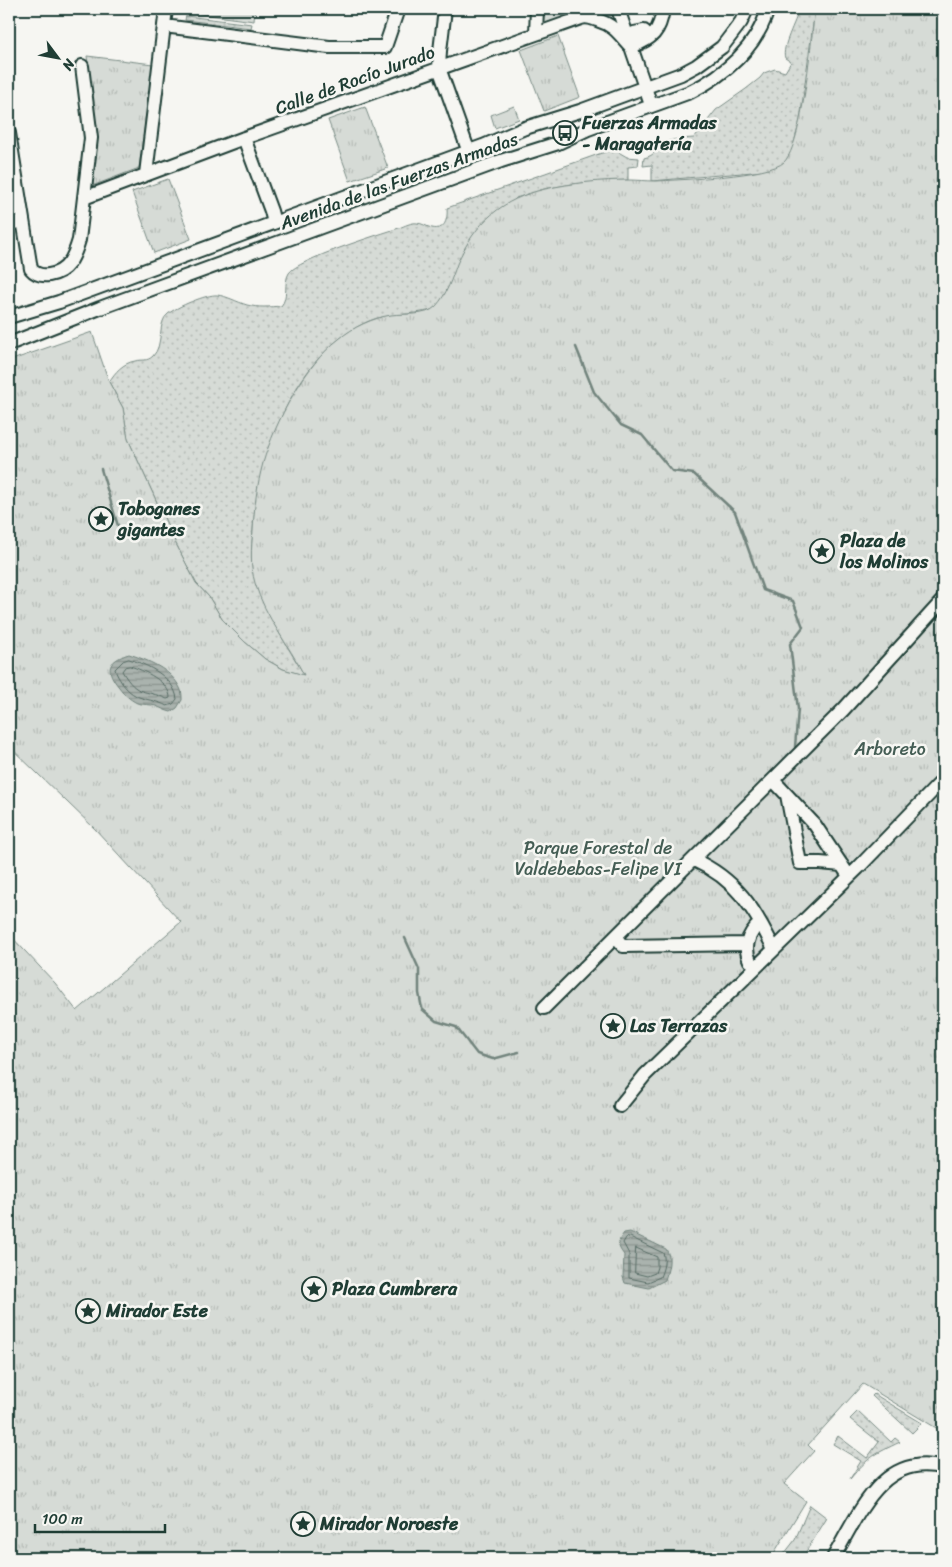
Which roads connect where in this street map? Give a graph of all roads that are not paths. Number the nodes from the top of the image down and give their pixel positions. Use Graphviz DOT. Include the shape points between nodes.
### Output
graph roads {
  1 [pos="166,9"];
  2 [pos="398,9"];
  3 [pos="445,9"];
  4 [pos="538,9"];
  5 [pos="748,9"];
  6 [pos="768,9"];
  7 [pos="622,11"];
  8 [pos="659,12"];
  9 [pos="164,26"];
  10 [pos="536,33"];
  11 [pos="631,48"];
  12 [pos="82,66"];
  13 [pos="439,68"];
  14 [pos="645,87"];
  15 [pos="653,105"];
  16 [pos="9,133"];
  17 [pos="244,138"];
  18 [pos="472,150"];
  19 [pos="146,174"];
  20 [pos="84,198"];
  21 [pos="23,220"];
  22 [pos="272,223"];
  23 [pos="9,225"];
  24 [pos="9,317"];
  25 [pos="9,344"];
  26 [pos="943,600"];
  27 [pos="774,780"];
  28 [pos="943,780"];
  29 [pos="788,795"];
  30 [pos="694,860"];
  31 [pos="842,865"];
  32 [pos="849,876"];
  33 [pos="756,927"];
  34 [pos="616,938"];
  35 [pos="747,944"];
  36 [pos="774,949"];
  37 [pos="750,962"];
  38 [pos="544,1008"];
  39 [pos="620,1106"];
  40 [pos="943,1468"];
  41 [pos="833,1558"];
  1 -- 9 [label="street"];
  2 -- 9 [label="street" via="385,47 329,47"];
  3 -- 13 [label="street"];
  4 -- 10 [label="street"];
  5 -- 14 [label="street, Avenida de las Fuerzas Armadas" via="729,39 714,54 687,71"];
  6 -- 15 [label="street, Avenida de las Fuerzas Armadas" via="751,43 724,71 696,89"];
  7 -- 8 [label="street" via="639,33 651,26"];
  7 -- 11 [label="street"];
  8 -- 11 [label="street" via="661,21 656,32"];
  9 -- 19 [label="street"];
  10 -- 11 [label="street, Calle de Rocío Jurado" via="588,17 613,26"];
  10 -- 13 [label="street, Calle de Rocío Jurado"];
  11 -- 14 [label="street"];
  12 -- 20 [label="street" via="91,138"];
  13 -- 17 [label="street, Calle de Rocío Jurado"];
  13 -- 18 [label="street" via="466,144"];
  14 -- 15 [label="street"];
  14 -- 18 [label="street, Avenida de las Fuerzas Armadas"];
  15 -- 25 [label="street, Avenida de las Fuerzas Armadas" via="558,143 501,161"];
  16 -- 21 [label="street"];
  17 -- 19 [label="street, Calle de Rocío Jurado"];
  17 -- 22 [label="street" via="271,211"];
  18 -- 22 [label="street, Avenida de las Fuerzas Armadas"];
  19 -- 20 [label="street, Calle de Rocío Jurado"];
  20 -- 21 [label="street" via="74,256 59,273 46,276 31,269"];
  21 -- 23 [label="street"];
  22 -- 24 [label="street, Avenida de las Fuerzas Armadas" via="59,302"];
  26 -- 27 [label="street" via="844,710"];
  27 -- 29 [label="street"];
  27 -- 30 [label="street"];
  28 -- 32 [label="street"];
  29 -- 31 [label="street" via="815,825"];
  29 -- 31 [label="street" via="800,864"];
  30 -- 34 [label="street"];
  30 -- 36 [label="street" via="717,873 744,896"];
  31 -- 32 [label="street"];
  32 -- 36 [label="street"];
  33 -- 35 [label="street"];
  34 -- 35 [label="street" via="623,946"];
  34 -- 38 [label="street"];
  35 -- 37 [label="street"];
  36 -- 39 [label="street" via="645,1075"];
  40 -- 41 [label="street" via="911,1466 888,1477 869,1498"];
}
